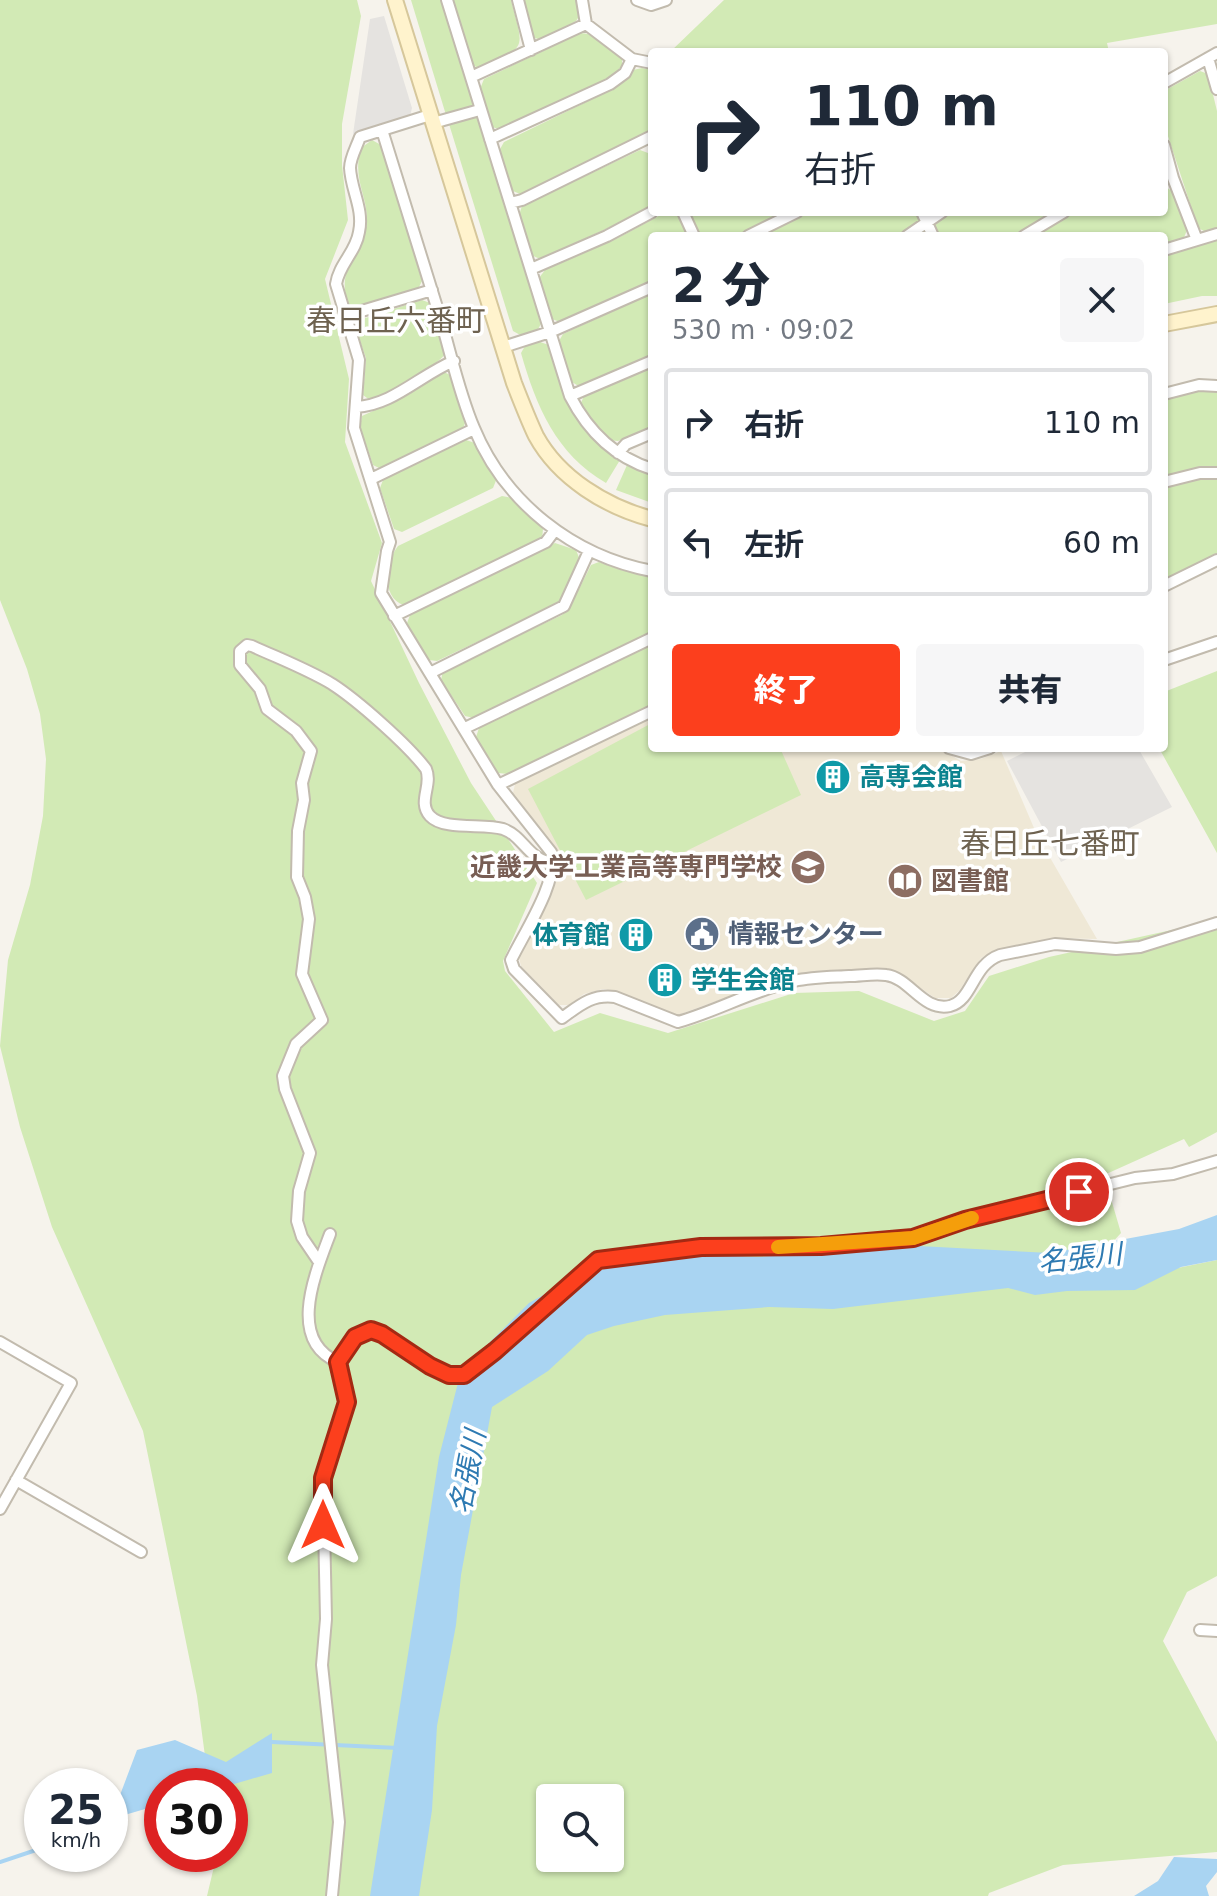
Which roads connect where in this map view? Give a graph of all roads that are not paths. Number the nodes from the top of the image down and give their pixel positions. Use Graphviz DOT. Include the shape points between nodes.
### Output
graph roads {
  1 [pos="395,0"];
  2 [pos="447,0"];
  3 [pos="518,0"];
  4 [pos="582,0"];
  5 [pos="637,0"];
  6 [pos="666,0"];
  7 [pos="586,24"];
  8 [pos="531,50"];
  9 [pos="1212,56"];
  10 [pos="632,59"];
  11 [pos="648,62"];
  12 [pos="471,77"];
  13 [pos="1168,81"];
  14 [pos="1217,89"];
  15 [pos="476,111"];
  16 [pos="432,119"];
  17 [pos="382,130"];
  18 [pos="490,139"];
  19 [pos="648,142"];
  20 [pos="1169,179"];
  21 [pos="510,203"];
  22 [pos="648,214"];
  23 [pos="789,216"];
  24 [pos="924,216"];
  25 [pos="937,216"];
  26 [pos="1057,216"];
  27 [pos="927,224"];
  28 [pos="756,232"];
  29 [pos="914,232"];
  30 [pos="931,232"];
  31 [pos="1031,232"];
  32 [pos="1217,234"];
  33 [pos="1197,240"];
  34 [pos="1168,249"];
  35 [pos="531,269"];
  36 [pos="648,289"];
  37 [pos="432,290"];
  38 [pos="1217,314"];
  39 [pos="345,316"];
  40 [pos="1168,323"];
  41 [pos="550,332"];
  42 [pos="503,347"];
  43 [pos="454,361"];
  44 [pos="648,363"];
  45 [pos="1217,386"];
  46 [pos="1168,393"];
  47 [pos="570,396"];
  48 [pos="356,407"];
  49 [pos="474,429"];
  50 [pos="648,435"];
  51 [pos="618,453"];
  52 [pos="648,467"];
  53 [pos="1217,473"];
  54 [pos="371,479"];
  55 [pos="1168,481"];
  56 [pos="648,518"];
  57 [pos="555,530"];
  58 [pos="589,551"];
  59 [pos="1217,560"];
  60 [pos="648,570"];
  61 [pos="1168,584"];
  62 [pos="394,616"];
  63 [pos="648,640"];
  64 [pos="1217,642"];
  65 [pos="1168,659"];
  66 [pos="430,673"];
  67 [pos="648,713"];
  68 [pos="465,728"];
  69 [pos="498,785"];
  70 [pos="554,863"];
  71 [pos="1217,923"];
  72 [pos="1217,1161"];
  73 [pos="330,1234"];
  74 [pos="319,1262"];
  75 [pos="1,1345"];
  76 [pos="338,1362"];
  77 [pos="16,1480"];
  78 [pos="0,1509"];
  79 [pos="141,1552"];
  80 [pos="1200,1630"];
  81 [pos="1217,1631"];
  82 [pos="332,1896"];
  1 -- 16 [label="street"];
  2 -- 12 [label="street"];
  3 -- 8 [label="street"];
  4 -- 7 [label="street"];
  5 -- 6 [label="street" via="651,5"];
  7 -- 8 [label="street"];
  7 -- 10 [label="street"];
  8 -- 12 [label="street"];
  9 -- 13 [label="street"];
  9 -- 14 [label="street"];
  10 -- 11 [label="street"];
  10 -- 18 [label="street" via="610,84"];
  12 -- 18 [label="street"];
  15 -- 16 [label="street"];
  16 -- 17 [label="street"];
  16 -- 42 [label="street"];
  17 -- 37 [label="street"];
  17 -- 39 [label="street" via="360,137 350,165 361,222 355,246 336,279"];
  18 -- 21 [label="street"];
  19 -- 21 [label="street"];
  20 -- 33 [label="street"];
  21 -- 35 [label="street"];
  22 -- 35 [label="street"];
  23 -- 28 [label="street"];
  24 -- 27 [label="street"];
  25 -- 27 [label="street"];
  26 -- 31 [label="street"];
  27 -- 29 [label="street"];
  27 -- 30 [label="street"];
  32 -- 33 [label="street"];
  33 -- 34 [label="street"];
  35 -- 41 [label="street"];
  36 -- 41 [label="street"];
  37 -- 39 [label="street"];
  37 -- 43 [label="street"];
  38 -- 40 [label="street"];
  39 -- 48 [label="street" via="359,360"];
  41 -- 42 [label="street"];
  41 -- 47 [label="street"];
  42 -- 56 [label="street" via="537,437 558,464 592,493"];
  43 -- 48 [label="street" via="404,391"];
  43 -- 49 [label="street"];
  44 -- 47 [label="street"];
  45 -- 46 [label="street"];
  47 -- 51 [label="street" via="589,427"];
  48 -- 54 [label="street" via="354,428"];
  49 -- 54 [label="street"];
  49 -- 57 [label="street" via="507,484"];
  50 -- 51 [label="street"];
  51 -- 52 [label="street"];
  53 -- 55 [label="street"];
  54 -- 62 [label="street" via="390,542 381,593"];
  57 -- 58 [label="street"];
  57 -- 62 [label="street" via="546,542"];
  58 -- 60 [label="street"];
  58 -- 66 [label="street" via="564,606"];
  59 -- 61 [label="street"];
  62 -- 66 [label="street"];
  63 -- 68 [label="street"];
  64 -- 65 [label="street"];
  66 -- 68 [label="street"];
  67 -- 69 [label="street"];
  68 -- 69 [label="street"];
  69 -- 70 [label="street"];
  70 -- 71 [label="street" via="511,960 562,1018 587,1000 607,996 678,1022 789,982 877,975 890,976 933,1005 947,1007 962,999 979,969 1000,955 1055,944 1140,947"];
  70 -- 74 [label="street" via="540,862 505,830 434,820 424,803 430,778 426,769 362,708 303,669 252,646 240,651 240,665 260,689 267,709 296,731 311,751 302,783 297,877 309,919 302,974 322,1020 296,1044 283,1081 310,1153 297,1221"];
  72 -- 76 [label="street" via="965,1220 913,1238 821,1246 701,1247 598,1260 464,1375 430,1366 371,1330 355,1337"];
  73 -- 74 [label="street"];
  74 -- 76 [label="street" via="309,1327 321,1352"];
  75 -- 77 [label="street" via="71,1383"];
  76 -- 82 [label="street" via="347,1402 323,1478 322,1665 339,1822"];
  77 -- 78 [label="street"];
  77 -- 79 [label="street"];
  80 -- 81 [label="street"];
}
